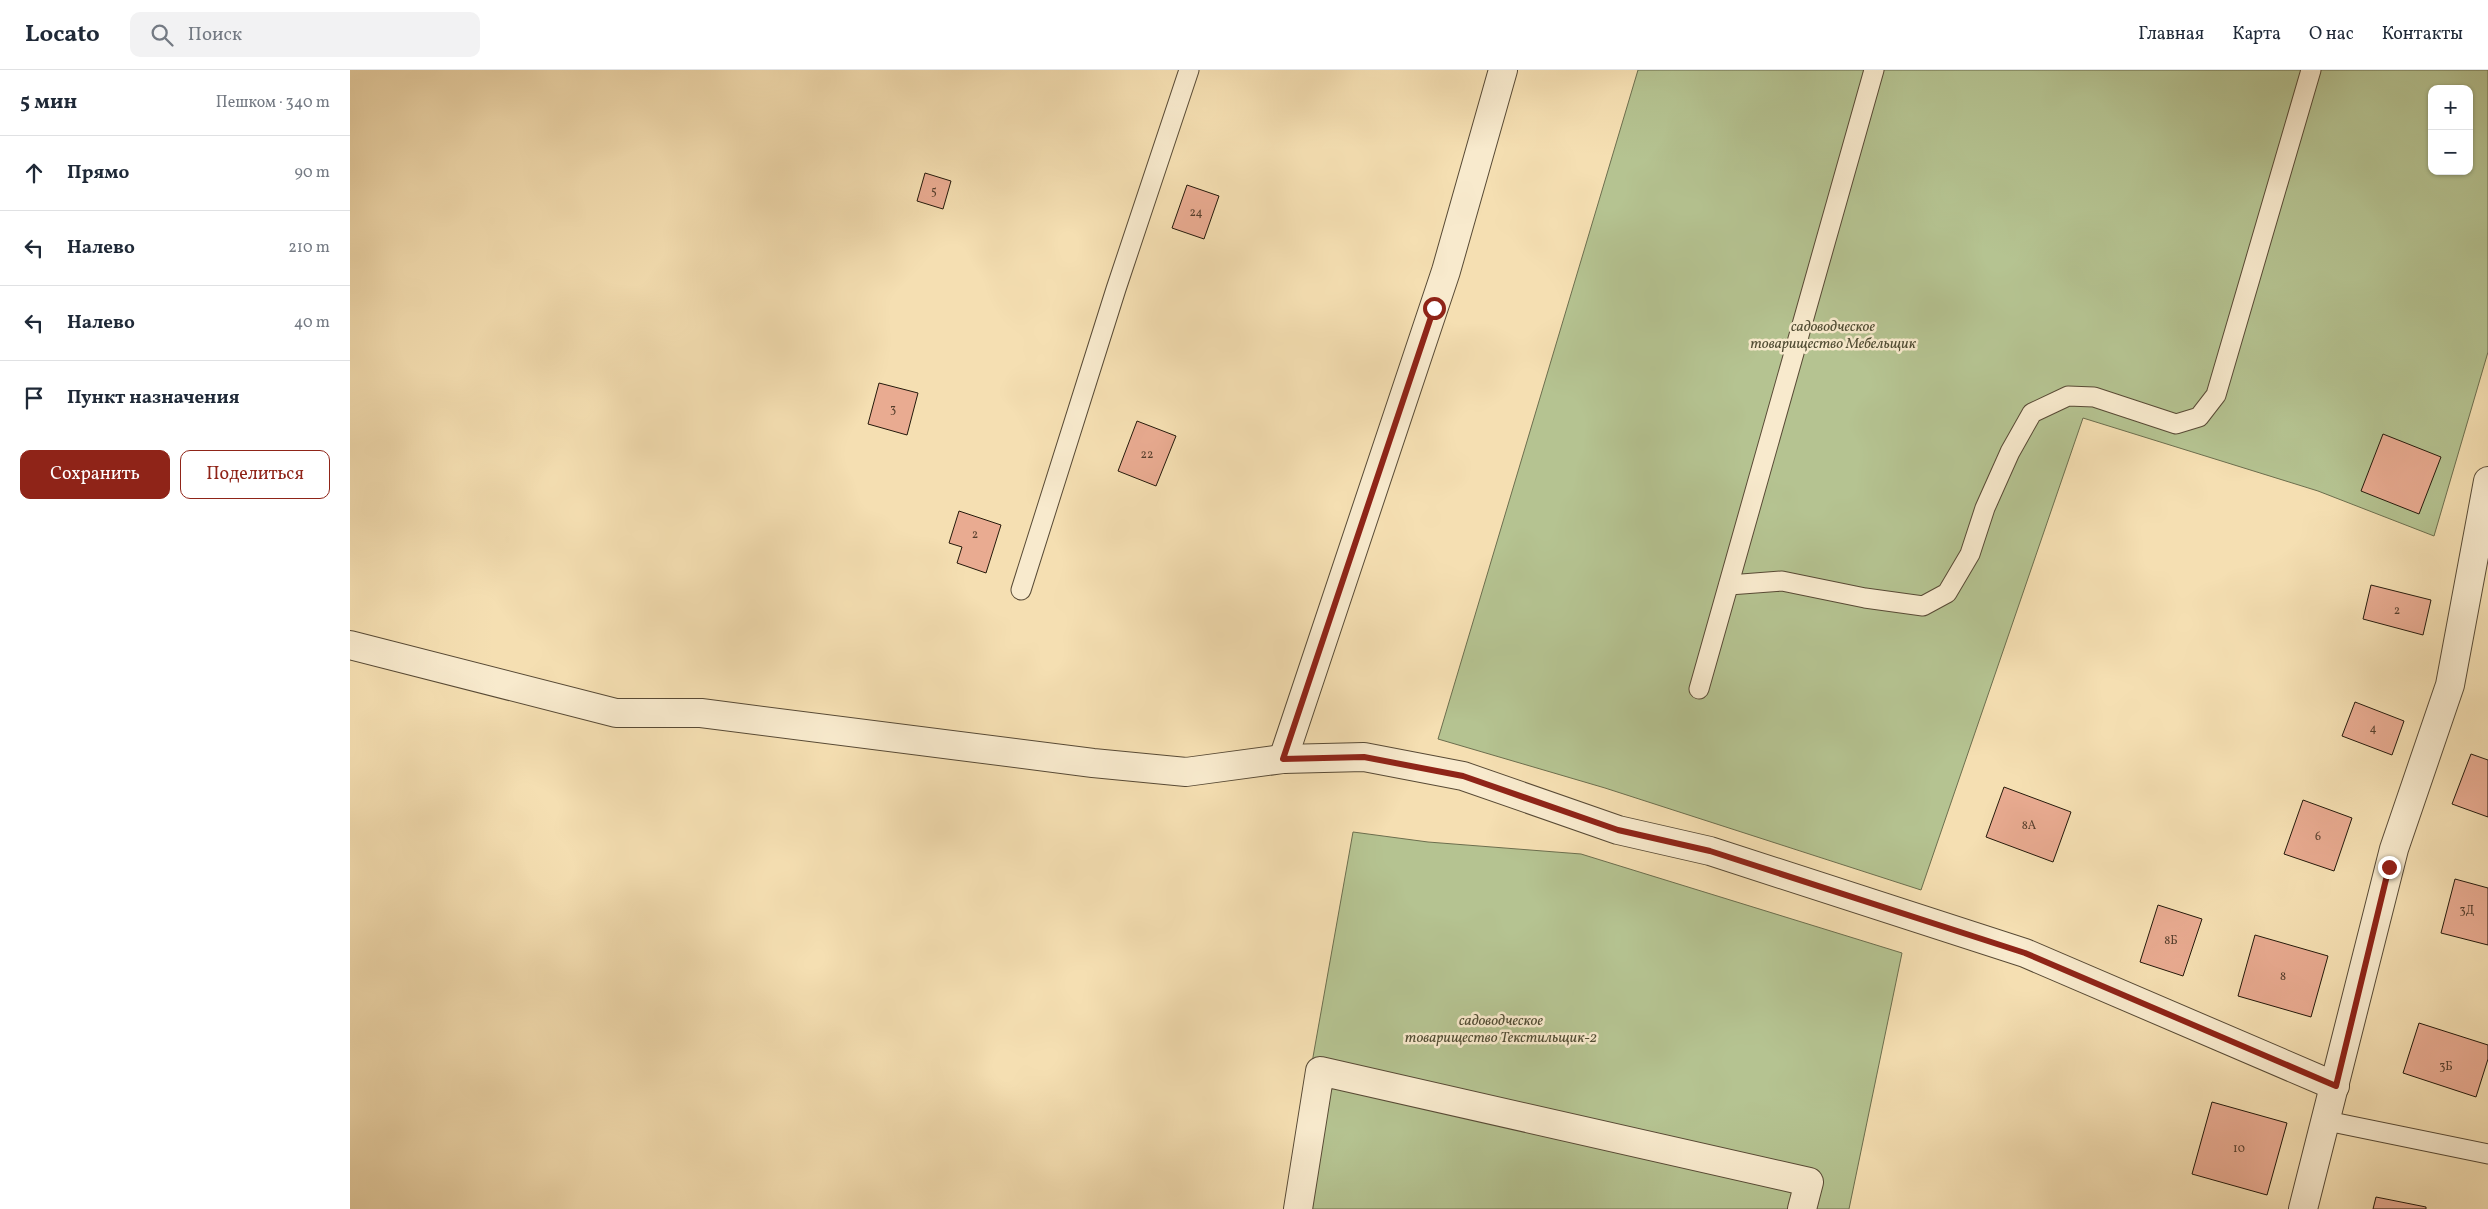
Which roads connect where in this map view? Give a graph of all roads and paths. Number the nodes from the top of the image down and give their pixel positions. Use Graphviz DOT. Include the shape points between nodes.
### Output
graph roads {
  1 [pos="1189,70"];
  2 [pos="1503,70"];
  3 [pos="1874,70"];
  4 [pos="2311,70"];
  5 [pos="2488,481"];
  6 [pos="1729,585"];
  7 [pos="1021,590"];
  8 [pos="350,645"];
  9 [pos="1699,689"];
  10 [pos="1283,759"];
  11 [pos="2336,1086"];
  12 [pos="2327,1121"];
  13 [pos="2488,1154"];
  14 [pos="1298,1209"];
  15 [pos="1802,1209"];
  16 [pos="2303,1209"];
  1 -- 7 [label="lane"];
  2 -- 10 [label="street" via="1446,271"];
  3 -- 6 [label="lane"];
  4 -- 6 [label="lane" via="2216,395 2200,417 2176,424 2094,397 2068,396 2032,413 1985,508 1970,554 1947,592 1923,606 1782,581"];
  5 -- 11 [label="street" via="2450,684 2394,849"];
  6 -- 9 [label="lane"];
  8 -- 10 [label="street" via="616,713 701,713 1092,764 1186,772"];
  10 -- 11 [label="street" via="1364,757 1463,776 1618,830 1719,854 2025,953"];
  11 -- 12 [label="street"];
  12 -- 13 [label="lane"];
  12 -- 16 [label="street"];
  14 -- 15 [label="street" via="1320,1071 1809,1182"];
}
